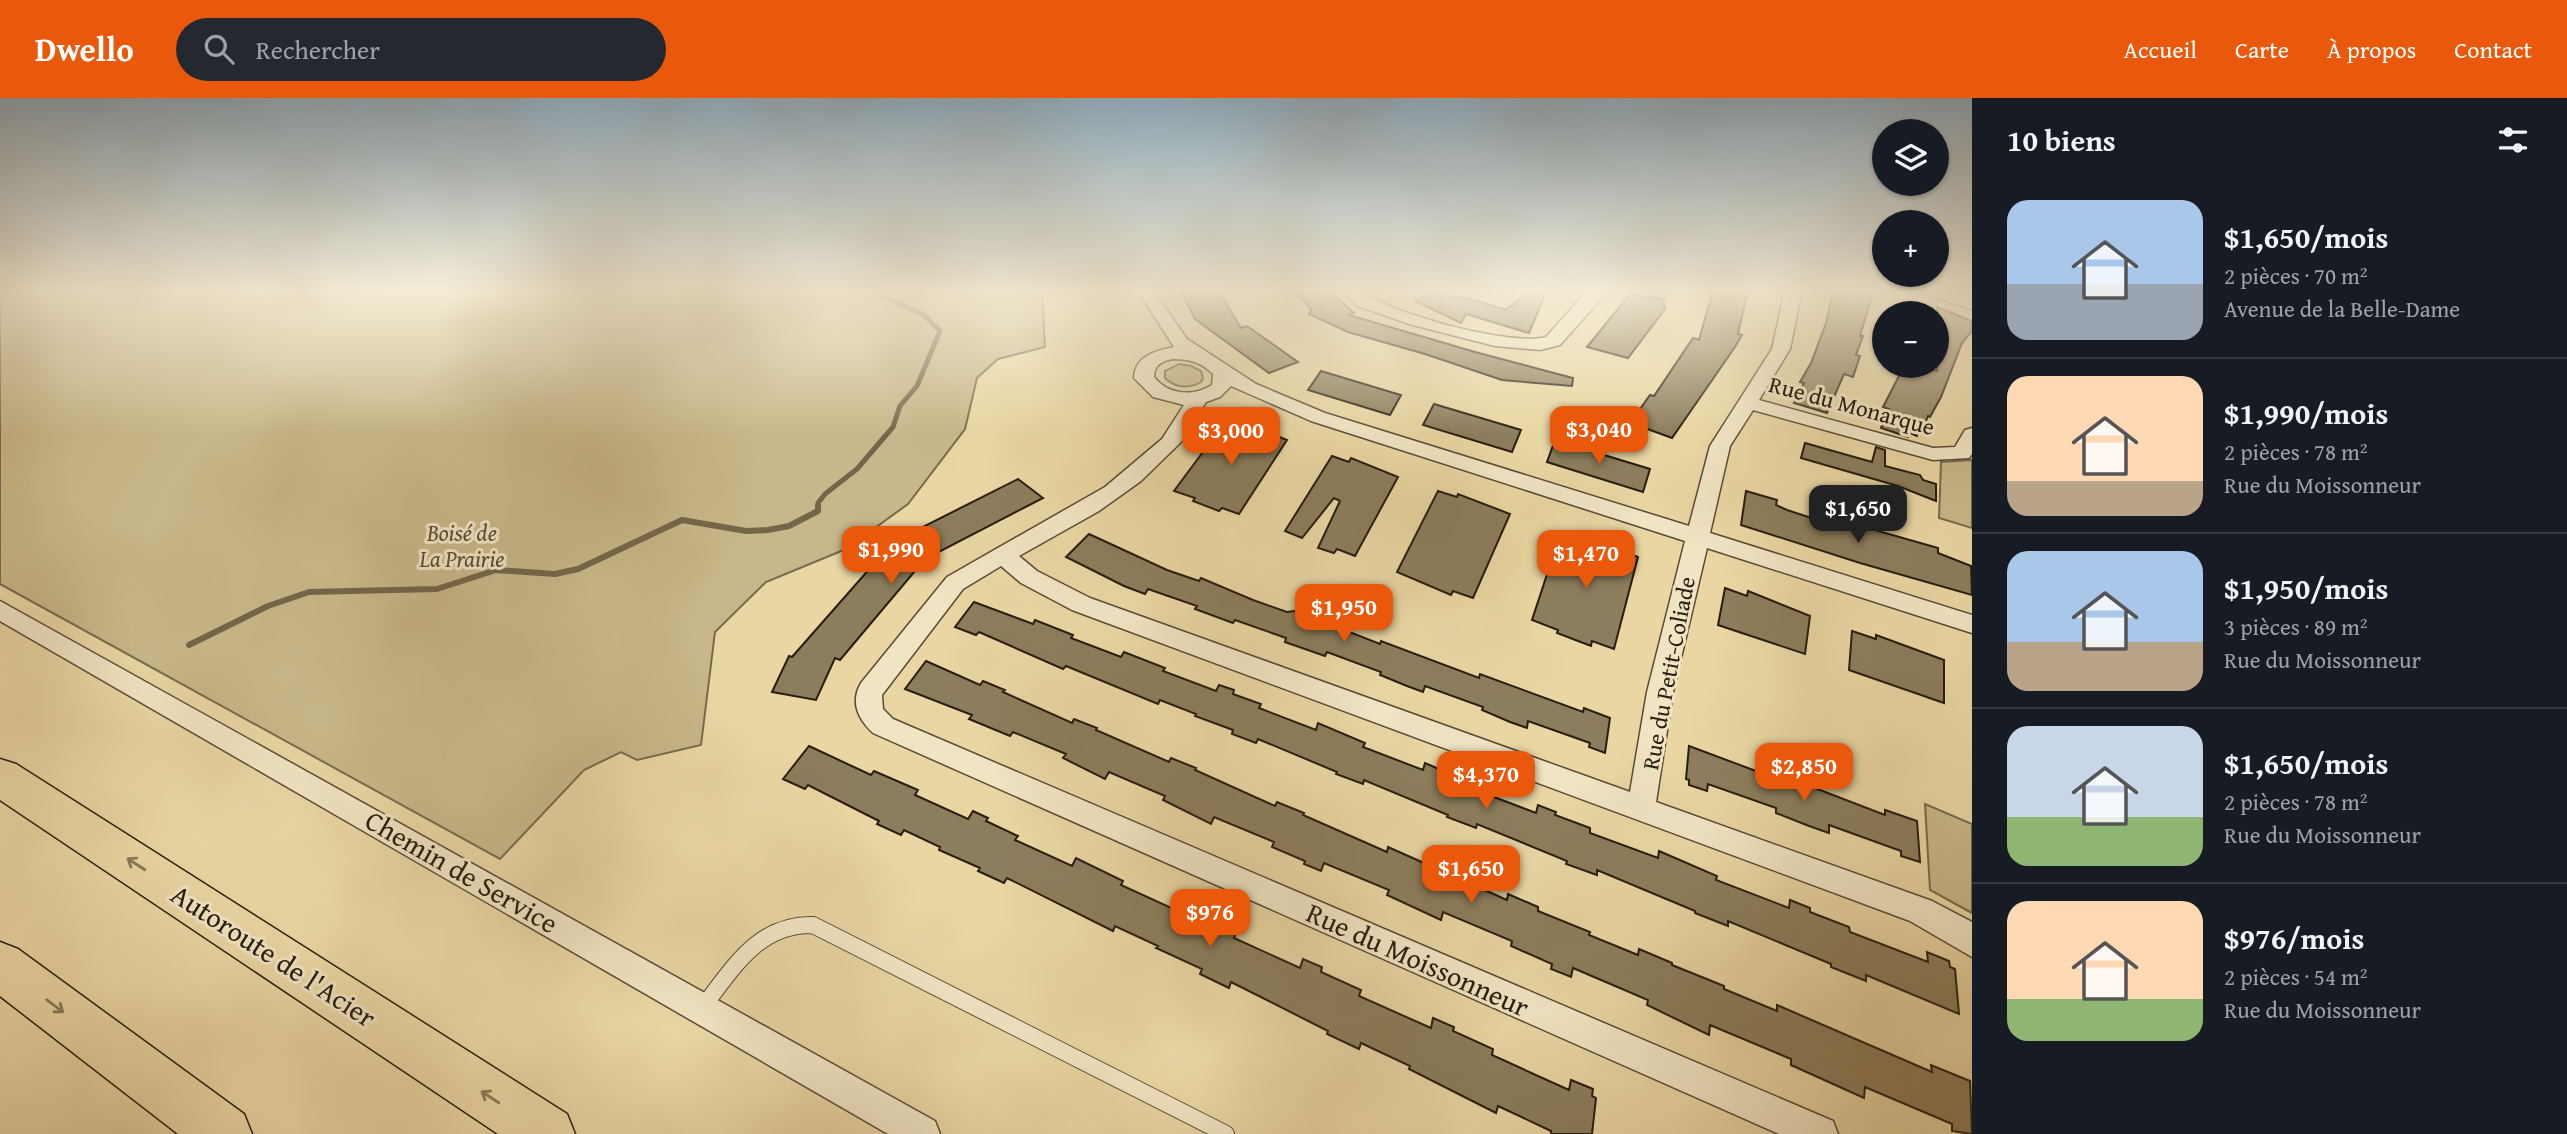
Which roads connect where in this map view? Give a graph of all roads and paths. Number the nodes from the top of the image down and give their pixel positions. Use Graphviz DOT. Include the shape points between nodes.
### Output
graph roads {
  1 [pos="1156,338"];
  2 [pos="1177,338"];
  3 [pos="1487,338"];
  4 [pos="1555,338"];
  5 [pos="1782,338"];
  6 [pos="1151,360"];
  7 [pos="1216,367"];
  8 [pos="1153,389"];
  9 [pos="1202,397"];
  10 [pos="1749,403"];
  11 [pos="1318,417"];
  12 [pos="1972,434"];
  13 [pos="1153,457"];
  14 [pos="1696,537"];
  15 [pos="1002,555"];
  16 [pos="0,610"];
  17 [pos="1972,624"];
  18 [pos="0,777"];
  19 [pos="1641,809"];
  20 [pos="1972,942"];
  21 [pos="0,966"];
  22 [pos="702,1008"];
  23 [pos="224,1134"];
  24 [pos="547,1134"];
  25 [pos="922,1134"];
  26 [pos="1226,1134"];
  27 [pos="1820,1134"];
  1 -- 6 [label="street"];
  2 -- 7 [label="street"];
  3 -- 4 [label="street" via="1531,346"];
  5 -- 10 [label="street, Rue du Monarque"];
  6 -- 7 [label="street" via="1173,353 1199,356"];
  6 -- 8 [label="street" via="1143,372"];
  7 -- 9 [label="street, Rue du Moissonneur" via="1221,387"];
  7 -- 11 [label="street" via="1249,388"];
  8 -- 9 [label="street" via="1175,397"];
  8 -- 13 [label="street" via="1167,412"];
  9 -- 11 [label="street" via="1232,398"];
  9 -- 13 [label="street, Rue du Moissonneur" via="1185,415 1172,440"];
  10 -- 12 [label="street, Rue du Monarque" via="1933,454 1962,453"];
  10 -- 14 [label="street, Rue du Monarque" via="1720,446"];
  11 -- 14 [label="street"];
  13 -- 15 [label="street, Rue du Moissonneur" via="1080,512"];
  14 -- 17 [label="street"];
  14 -- 19 [label="street, Rue du Petit-Coliade" via="1660,692"];
  15 -- 19 [label="street" via="1029,577 1081,604"];
  15 -- 27 [label="street, Rue du Moissonneur" via="955,583 874,682 868,706 883,726"];
  16 -- 22 [label="street, Chemin de Service"];
  24 -- 18 [label="highway, Autoroute de l'Acier, one-way"];
  19 -- 20 [label="street" via="1921,911"];
  21 -- 23 [label="highway, one-way"];
  22 -- 25 [label="street, Chemin de Service"];
  22 -- 26 [label="lane" via="760,939 794,923 813,925"];
}
